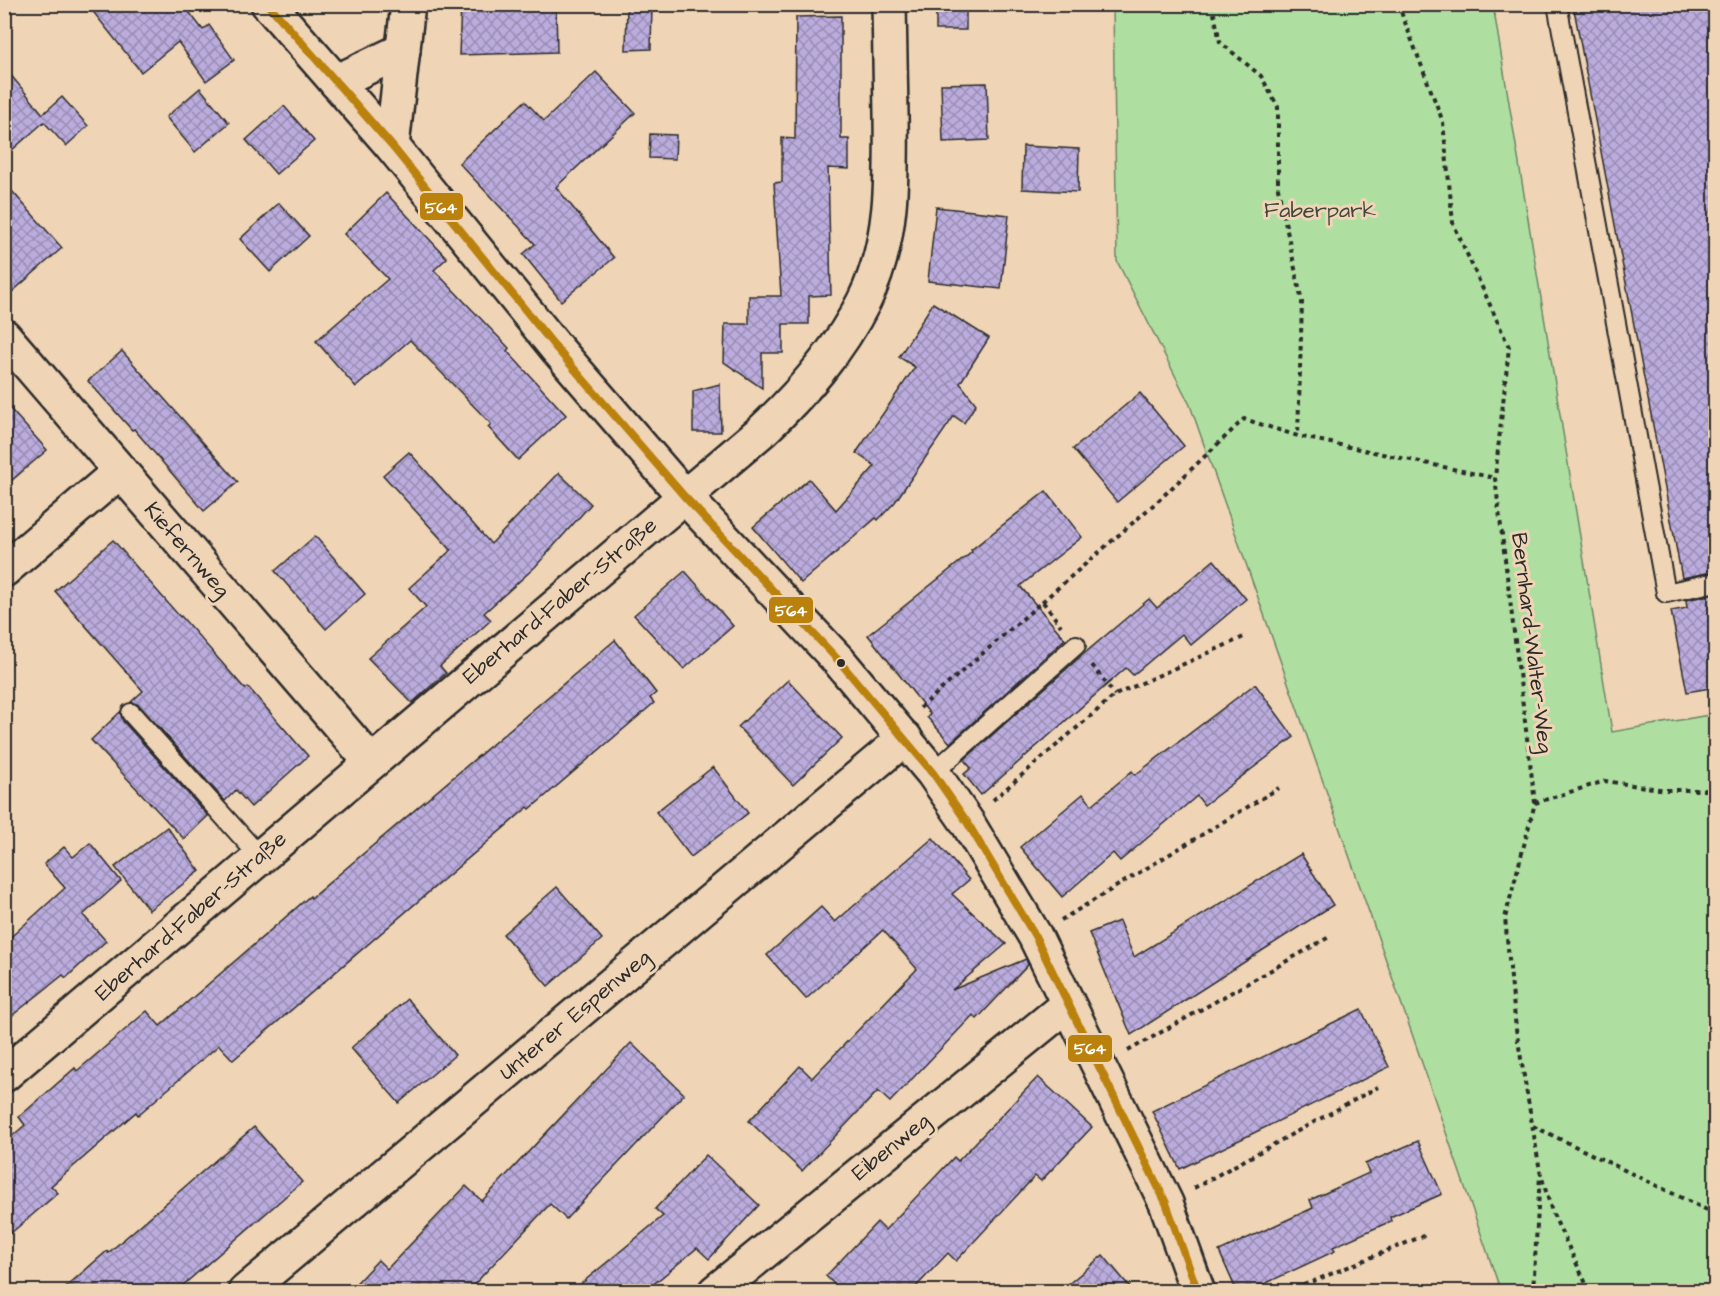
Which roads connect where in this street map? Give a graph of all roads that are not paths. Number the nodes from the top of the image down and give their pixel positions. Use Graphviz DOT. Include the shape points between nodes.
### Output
graph roads {
  1 [pos="268,4"];
  2 [pos="408,4"];
  3 [pos="889,4"];
  4 [pos="1557,4"];
  5 [pos="403,50"];
  6 [pos="336,82"];
  7 [pos="392,146"];
  8 [pos="4,336"];
  9 [pos="120,472"];
  10 [pos="684,496"];
  11 [pos="4,570"];
  12 [pos="1716,582"];
  13 [pos="1076,645"];
  14 [pos="131,713"];
  15 [pos="901,733"];
  16 [pos="371,762"];
  17 [pos="933,773"];
  18 [pos="260,857"];
  19 [pos="1067,1005"];
  20 [pos="4,1075"];
  21 [pos="245,1292"];
  22 [pos="715,1292"];
  23 [pos="1198,1292"];
  1 -- 6 [label="street"];
  2 -- 5 [label="street"];
  3 -- 10 [label="street, Eberhard-Faber-Straße" via="892,180 878,265 864,300 835,351 792,402"];
  4 -- 12 [label="lane" via="1666,593"];
  5 -- 6 [label="street"];
  5 -- 7 [label="street"];
  6 -- 7 [label="street"];
  7 -- 10 [label="street" via="557,349"];
  8 -- 9 [label="street, Kiefernweg"];
  9 -- 11 [label="street"];
  9 -- 16 [label="street, Kiefernweg"];
  10 -- 15 [label="street"];
  10 -- 16 [label="street, Eberhard-Faber-Straße"];
  13 -- 17 [label="lane"];
  14 -- 18 [label="lane"];
  15 -- 17 [label="street"];
  15 -- 21 [label="street, Unterer Espenweg"];
  16 -- 18 [label="street, Eberhard-Faber-Straße"];
  17 -- 19 [label="street" via="1035,936"];
  18 -- 20 [label="street, Eberhard-Faber-Straße"];
  19 -- 22 [label="street, Eibenweg"];
  19 -- 23 [label="street" via="1166,1203"];
}
